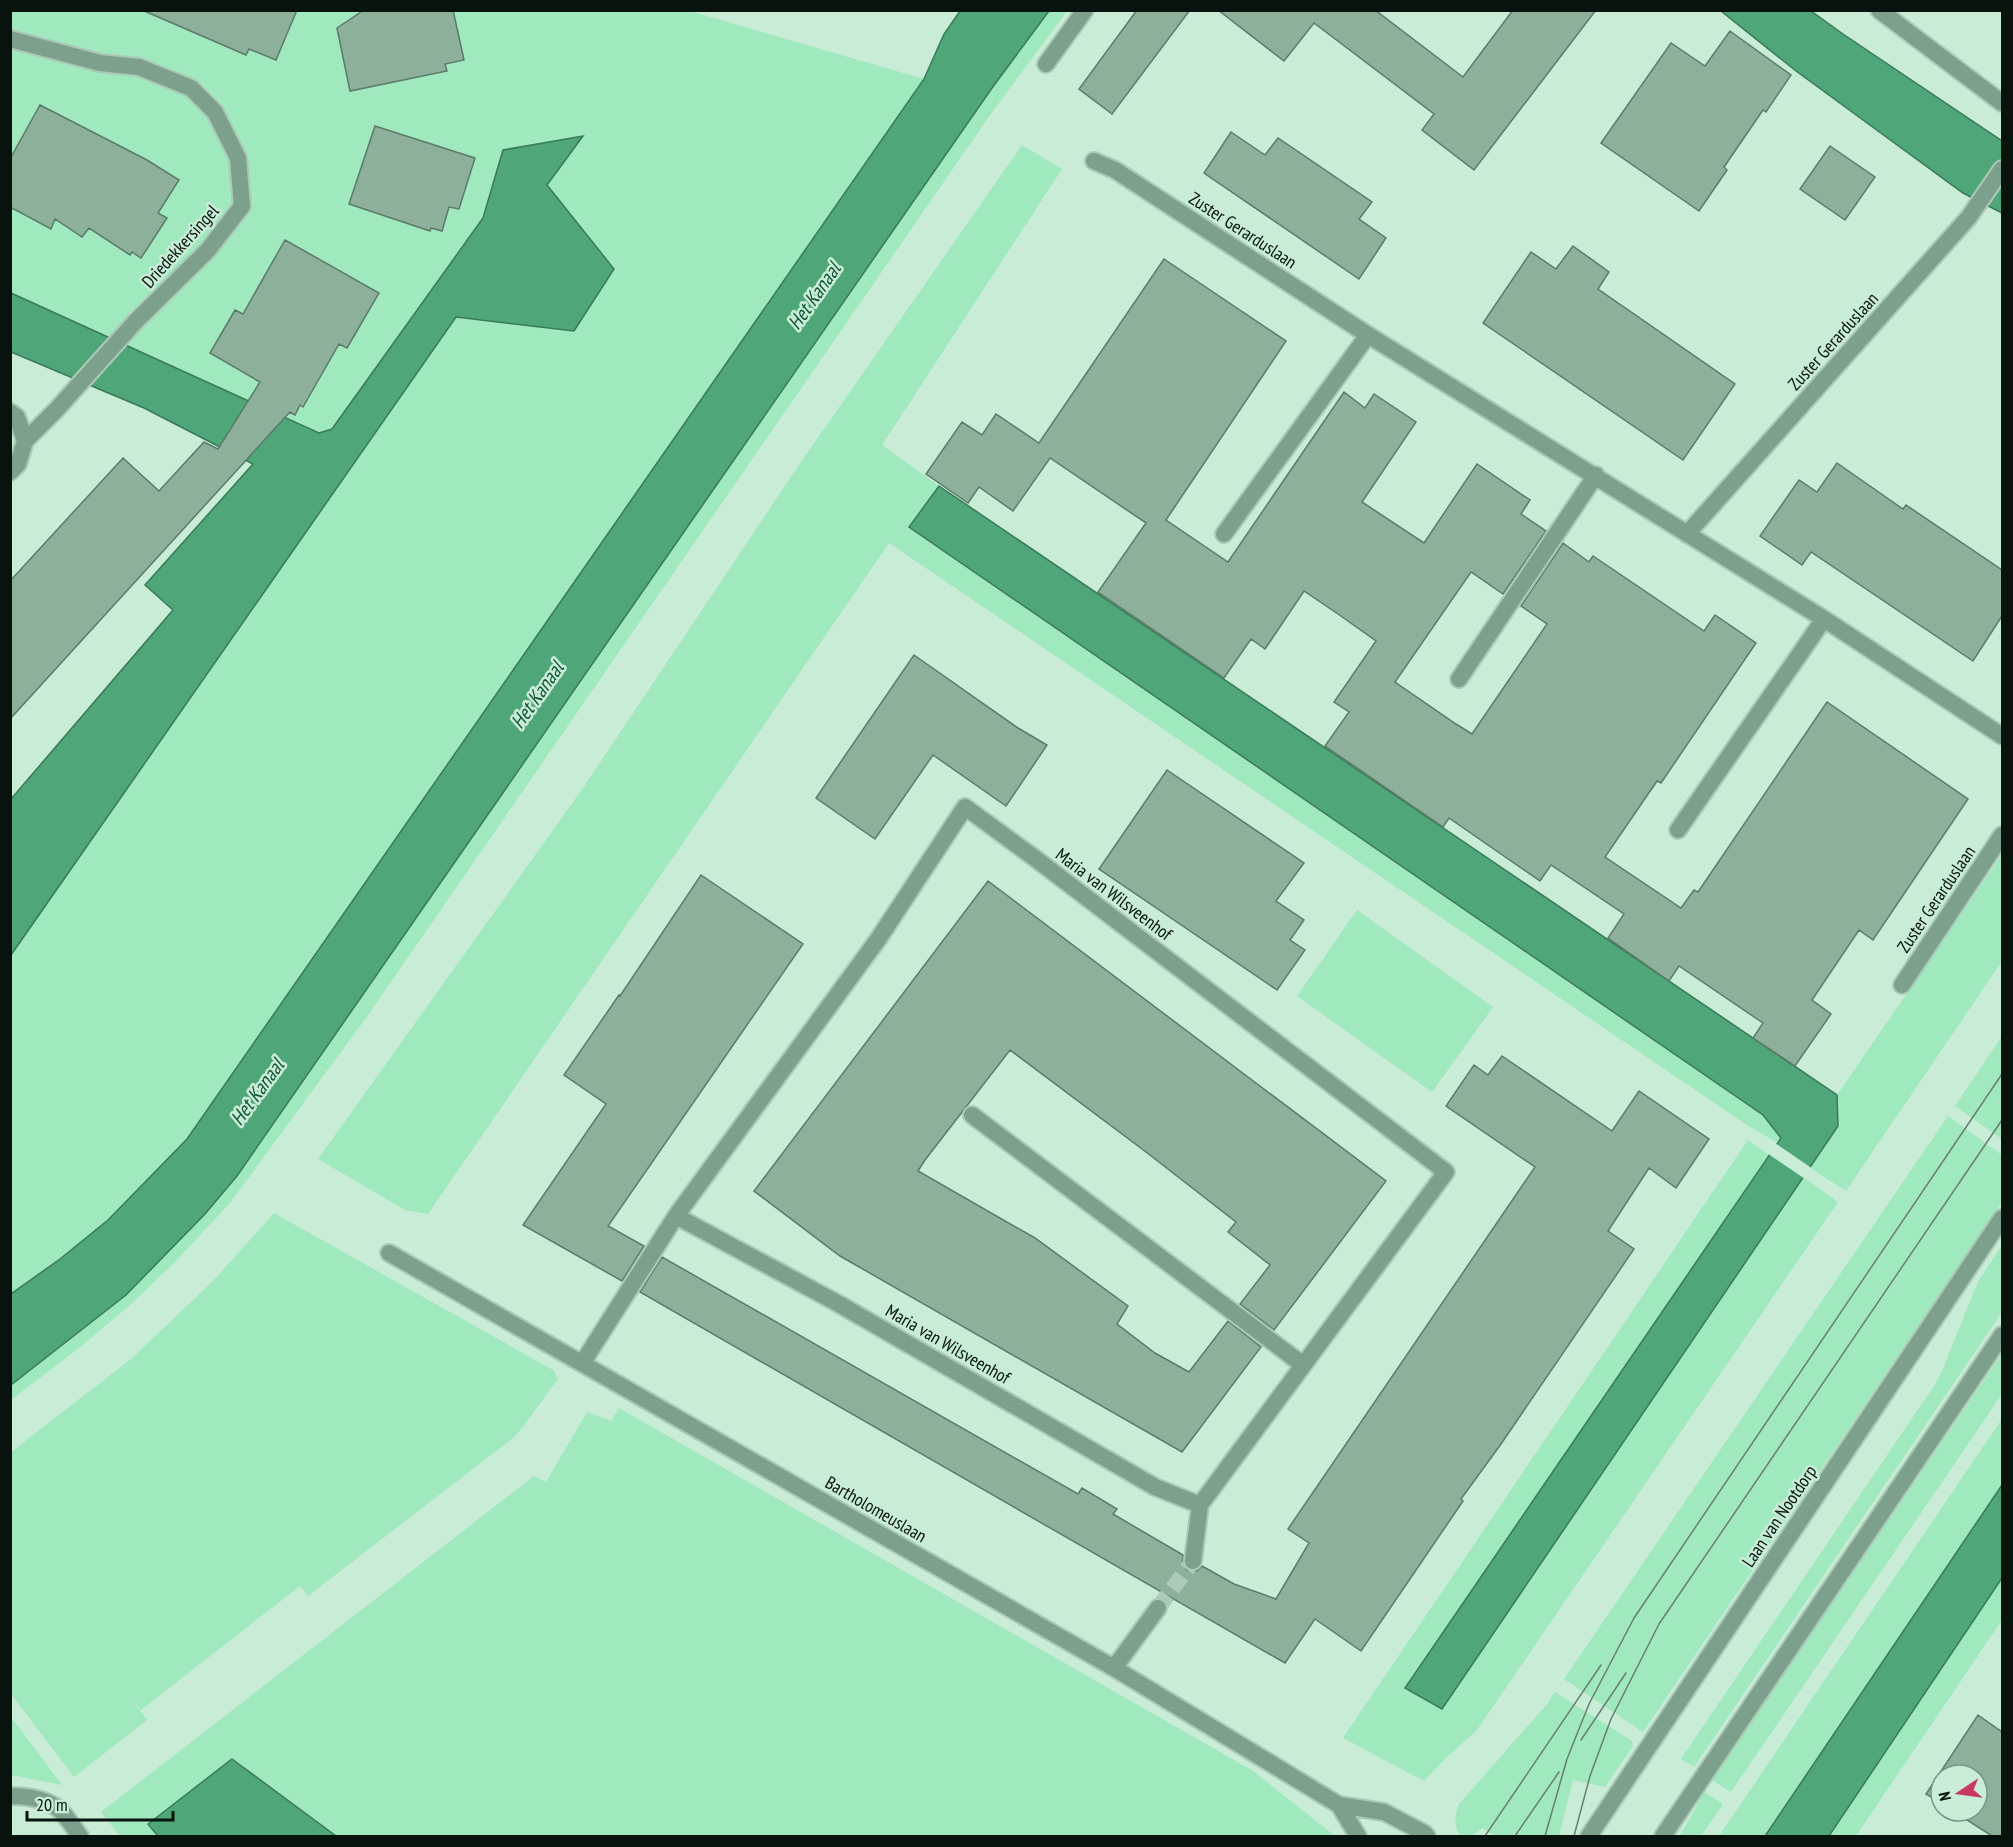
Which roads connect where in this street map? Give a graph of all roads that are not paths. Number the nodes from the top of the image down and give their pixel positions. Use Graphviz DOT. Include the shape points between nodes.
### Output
graph roads {
  1 [pos="1085,10"];
  2 [pos="1879,10"];
  3 [pos="10,39"];
  4 [pos="1046,64"];
  5 [pos="2002,103"];
  6 [pos="1094,161"];
  7 [pos="2002,169"];
  8 [pos="1368,335"];
  9 [pos="10,412"];
  10 [pos="25,441"];
  11 [pos="10,472"];
  12 [pos="1596,475"];
  13 [pos="1224,534"];
  14 [pos="1687,534"];
  15 [pos="1824,619"];
  16 [pos="1459,679"];
  17 [pos="2002,736"];
  18 [pos="1678,830"];
  19 [pos="2002,835"];
  20 [pos="1902,985"];
  21 [pos="972,1115"];
  22 [pos="676,1216"];
  23 [pos="2002,1218"];
  24 [pos="389,1252"];
  25 [pos="2002,1335"];
  26 [pos="583,1362"];
  27 [pos="1303,1365"];
  28 [pos="1200,1505"];
  29 [pos="1193,1561"];
  30 [pos="1158,1608"];
  31 [pos="1114,1668"];
  32 [pos="10,1796"];
  33 [pos="1339,1806"];
  34 [pos="80,1836"];
  35 [pos="1358,1836"];
  36 [pos="1427,1836"];
  37 [pos="1589,1836"];
  38 [pos="1663,1836"];
  1 -- 4 [label="street"];
  2 -- 5 [label="street"];
  3 -- 10 [label="street, Driedekkersingel" via="100,63 139,67 191,88 215,112 238,158 242,206 208,250"];
  6 -- 8 [label="street, Zuster Gerarduslaan" via="1115,170"];
  7 -- 14 [label="street, Zuster Gerarduslaan" via="1969,217"];
  8 -- 12 [label="street, Zuster Gerarduslaan"];
  8 -- 13 [label="street"];
  9 -- 10 [label="street" via="17,417"];
  10 -- 11 [label="street" via="18,464"];
  12 -- 14 [label="street, Zuster Gerarduslaan"];
  12 -- 16 [label="street"];
  14 -- 15 [label="street, Zuster Gerarduslaan"];
  15 -- 17 [label="street, Zuster Gerarduslaan"];
  15 -- 18 [label="street"];
  19 -- 20 [label="street, Zuster Gerarduslaan"];
  21 -- 27 [label="street"];
  22 -- 26 [label="street, Maria van Wilsveenhof"];
  22 -- 27 [label="street, Maria van Wilsveenhof" via="879,938 965,807 1446,1172"];
  22 -- 28 [label="street, Maria van Wilsveenhof" via="839,1304 1155,1487"];
  23 -- 37 [label="street, Laan van Nootdorp"];
  24 -- 26 [label="street, Bartholomeuslaan"];
  25 -- 38 [label="street"];
  26 -- 31 [label="street, Bartholomeuslaan"];
  27 -- 28 [label="street, Maria van Wilsveenhof"];
  28 -- 29 [label="street, Maria van Wilsveenhof"];
  30 -- 31 [label="street"];
  31 -- 33 [label="street, Bartholomeuslaan"];
  32 -- 34 [label="street" via="41,1800 59,1809"];
  33 -- 35 [label="street, Bartholomeuslaan"];
  33 -- 36 [label="street, Bartholomeuslaan" via="1384,1812"];
}
